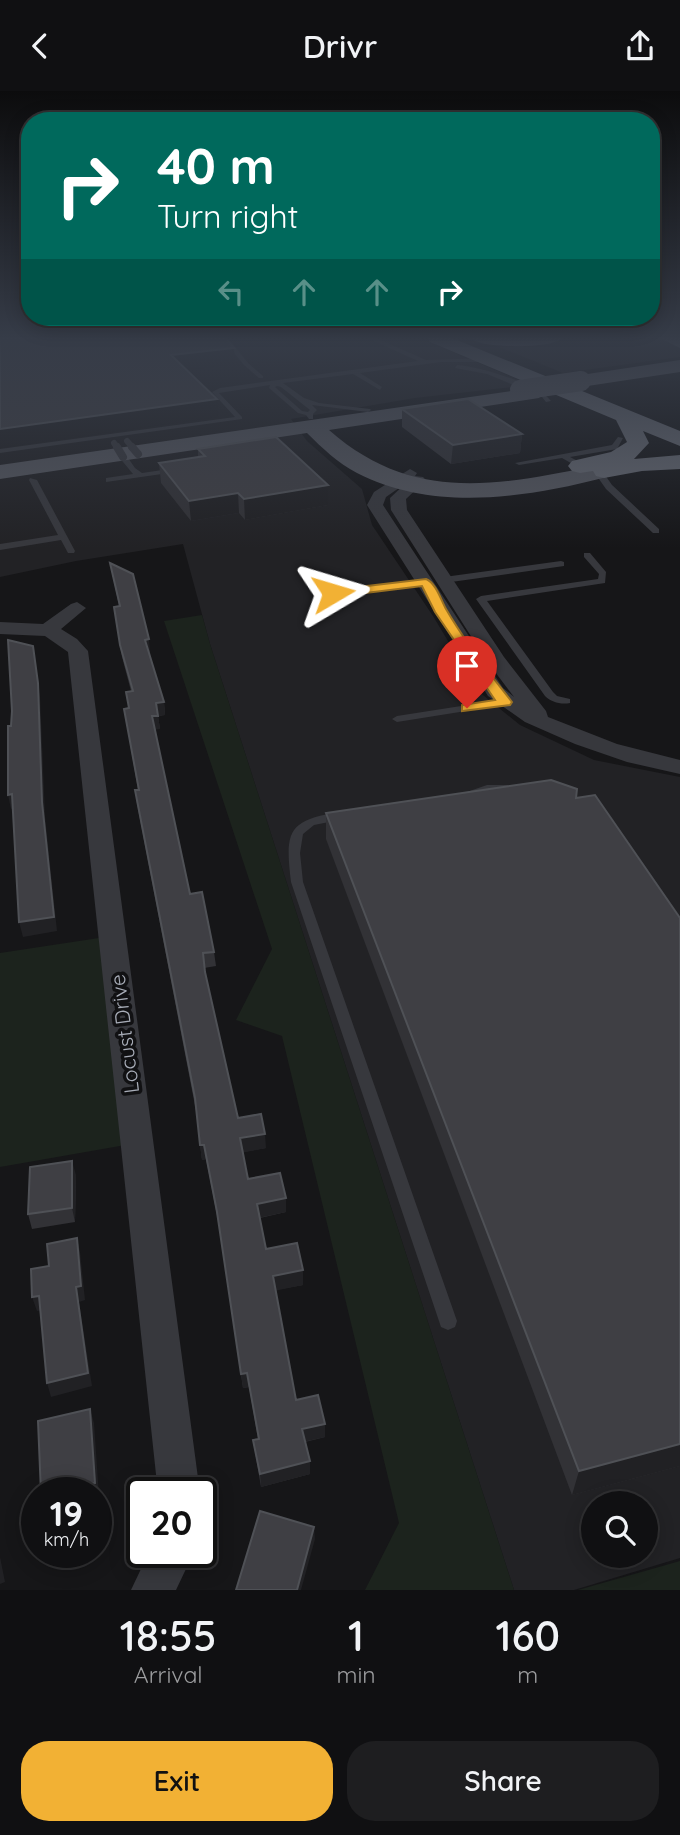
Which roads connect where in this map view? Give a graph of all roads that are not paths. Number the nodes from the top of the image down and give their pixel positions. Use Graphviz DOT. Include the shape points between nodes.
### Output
graph roads {
  1 [pos="230,408"];
  2 [pos="295,408"];
  3 [pos="311,408"];
  4 [pos="336,408"];
  5 [pos="424,408"];
  6 [pos="596,408"];
  7 [pos="604,408"];
  8 [pos="372,414"];
  9 [pos="627,422"];
  10 [pos="680,422"];
  11 [pos="680,429"];
  12 [pos="328,433"];
  13 [pos="125,438"];
  14 [pos="680,439"];
  15 [pos="103,447"];
  16 [pos="0,451"];
  17 [pos="680,463"];
  18 [pos="141,464"];
  19 [pos="0,465"];
  20 [pos="522,466"];
  21 [pos="176,470"];
  22 [pos="0,472"];
  23 [pos="584,472"];
  24 [pos="412,478"];
  25 [pos="33,480"];
  26 [pos="109,480"];
  27 [pos="374,503"];
  28 [pos="656,531"];
  29 [pos="63,537"];
  30 [pos="0,547"];
  31 [pos="71,551"];
  32 [pos="587,555"];
  33 [pos="561,564"];
  34 [pos="522,570"];
  35 [pos="435,581"];
  36 [pos="539,591"];
  37 [pos="333,593"];
  38 [pos="77,608"];
  39 [pos="0,628"];
  40 [pos="46,631"];
  41 [pos="566,701"];
  42 [pos="506,702"];
  43 [pos="397,719"];
  44 [pos="550,725"];
  45 [pos="680,767"];
  46 [pos="526,787"];
  47 [pos="450,800"];
  48 [pos="357,814"];
  49 [pos="448,1321"];
  50 [pos="177,1477"];
  51 [pos="164,1568"];
  52 [pos="153,1590"];
  1 -- 13 [label="lane" via="240,418"];
  2 -- 12 [label="lane"];
  3 -- 12 [label="lane"];
  4 -- 8 [label="lane"];
  5 -- 8 [label="main road"];
  6 -- 9 [label="highway"];
  7 -- 9 [label="highway"];
  8 -- 12 [label="main road"];
  8 -- 12 [label="main road" via="349,431"];
  9 -- 10 [label="highway"];
  9 -- 11 [label="highway"];
  9 -- 14 [label="highway"];
  9 -- 23 [label="highway" via="637,438 634,449"];
  12 -- 15 [label="main road"];
  12 -- 15 [label="main road" via="253,434"];
  12 -- 24 [label="main road"];
  12 -- 27 [label="main road"];
  13 -- 15 [label="lane"];
  13 -- 18 [label="lane, bridge"];
  15 -- 16 [label="lane"];
  15 -- 18 [label="lane, bridge" via="124,457 132,470"];
  15 -- 19 [label="main road"];
  15 -- 22 [label="main road"];
  17 -- 23 [label="highway"];
  18 -- 21 [label="lane"];
  18 -- 26 [label="lane"];
  20 -- 23 [label="lane"];
  23 -- 24 [label="main road" via="474,492"];
  23 -- 28 [label="lane"];
  24 -- 27 [label="street" via="379,495"];
  24 -- 35 [label="street" via="397,498 399,510"];
  25 -- 29 [label="lane"];
  27 -- 35 [label="street"];
  29 -- 30 [label="lane"];
  29 -- 31 [label="lane"];
  32 -- 36 [label="lane" via="603,574 602,581"];
  33 -- 34 [label="lane"];
  34 -- 35 [label="lane"];
  34 -- 36 [label="lane"];
  35 -- 37 [label="lane"];
  35 -- 42 [label="street" via="441,612"];
  35 -- 44 [label="street" via="534,711"];
  36 -- 41 [label="lane" via="481,599 549,694"];
  38 -- 40 [label="street"];
  39 -- 40 [label="street"];
  40 -- 50 [label="street, Locust Drive" via="63,637 78,651"];
  42 -- 43 [label="lane"];
  42 -- 44 [label="street"];
  44 -- 45 [label="street" via="618,752"];
  46 -- 47 [label="lane" via="487,788"];
  48 -- 49 [label="lane" via="318,818 298,830 293,840 297,882"];
  51 -- 52 [label="street"];
}
